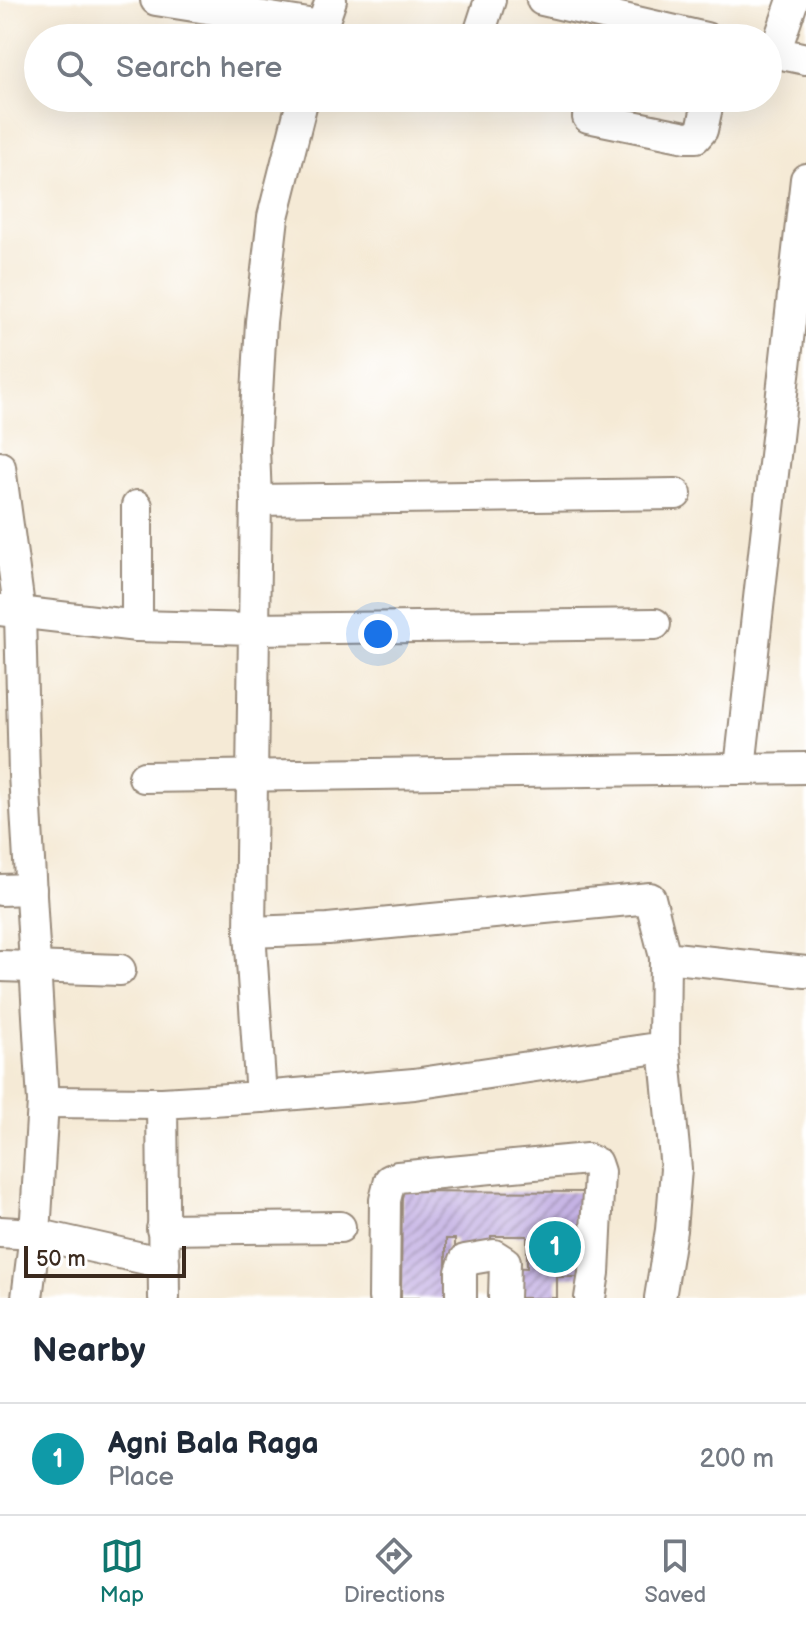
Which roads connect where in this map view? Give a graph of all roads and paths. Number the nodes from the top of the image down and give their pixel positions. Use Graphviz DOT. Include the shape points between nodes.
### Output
graph roads {
  1 [pos="156,0"];
  2 [pos="490,0"];
  3 [pos="542,0"];
  4 [pos="793,0"];
  5 [pos="323,21"];
  6 [pos="482,24"];
  7 [pos="646,24"];
  8 [pos="782,27"];
  9 [pos="782,54"];
  10 [pos="806,59"];
  11 [pos="299,112"];
  12 [pos="589,112"];
  13 [pos="706,112"];
  14 [pos="806,179"];
  15 [pos="0,467"];
  16 [pos="676,494"];
  17 [pos="256,500"];
  18 [pos="137,506"];
  19 [pos="10,612"];
  20 [pos="655,624"];
  21 [pos="137,626"];
  22 [pos="254,629"];
  23 [pos="740,768"];
  24 [pos="806,768"];
  25 [pos="12,774"];
  26 [pos="251,776"];
  27 [pos="144,777"];
  28 [pos="31,889"];
  29 [pos="0,890"];
  30 [pos="250,932"];
  31 [pos="665,957"];
  32 [pos="0,966"];
  33 [pos="37,968"];
  34 [pos="120,970"];
  35 [pos="806,972"];
  36 [pos="664,1047"];
  37 [pos="261,1097"];
  38 [pos="43,1102"];
  39 [pos="162,1103"];
  40 [pos="340,1227"];
  41 [pos="162,1229"];
  42 [pos="0,1232"];
  43 [pos="35,1234"];
  44 [pos="164,1263"];
  45 [pos="27,1298"];
  46 [pos="164,1298"];
  47 [pos="384,1298"];
  48 [pos="461,1298"];
  49 [pos="504,1298"];
  50 [pos="590,1298"];
  51 [pos="660,1298"];
  1 -- 5 [label="street"];
  2 -- 6 [label="street"];
  3 -- 7 [label="street"];
  4 -- 8 [label="street"];
  9 -- 10 [label="street"];
  11 -- 17 [label="street" via="273,217 260,338"];
  12 -- 13 [label="street" via="588,117 696,137"];
  14 -- 23 [label="street"];
  15 -- 19 [label="street"];
  16 -- 17 [label="street"];
  17 -- 22 [label="street"];
  18 -- 21 [label="street"];
  19 -- 21 [label="street"];
  19 -- 25 [label="street"];
  20 -- 22 [label="street"];
  21 -- 22 [label="street"];
  22 -- 26 [label="street"];
  23 -- 24 [label="street"];
  23 -- 26 [label="street"];
  25 -- 28 [label="street"];
  26 -- 27 [label="street"];
  26 -- 30 [label="street"];
  28 -- 29 [label="street"];
  28 -- 33 [label="street"];
  30 -- 31 [label="street" via="650,898"];
  30 -- 37 [label="street"];
  31 -- 35 [label="street"];
  31 -- 36 [label="street"];
  32 -- 33 [label="street"];
  33 -- 34 [label="street"];
  33 -- 38 [label="street"];
  36 -- 37 [label="street" via="414,1084"];
  36 -- 51 [label="street" via="676,1169"];
  37 -- 39 [label="street"];
  38 -- 39 [label="street"];
  38 -- 43 [label="street"];
  39 -- 41 [label="street"];
  40 -- 41 [label="street"];
  41 -- 44 [label="street"];
  42 -- 43 [label="street"];
  43 -- 44 [label="street"];
  43 -- 45 [label="street"];
  44 -- 46 [label="street"];
  47 -- 50 [label="street" via="390,1180 587,1159 599,1172"];
  48 -- 49 [label="street" via="465,1260 494,1255 505,1262"];
}
